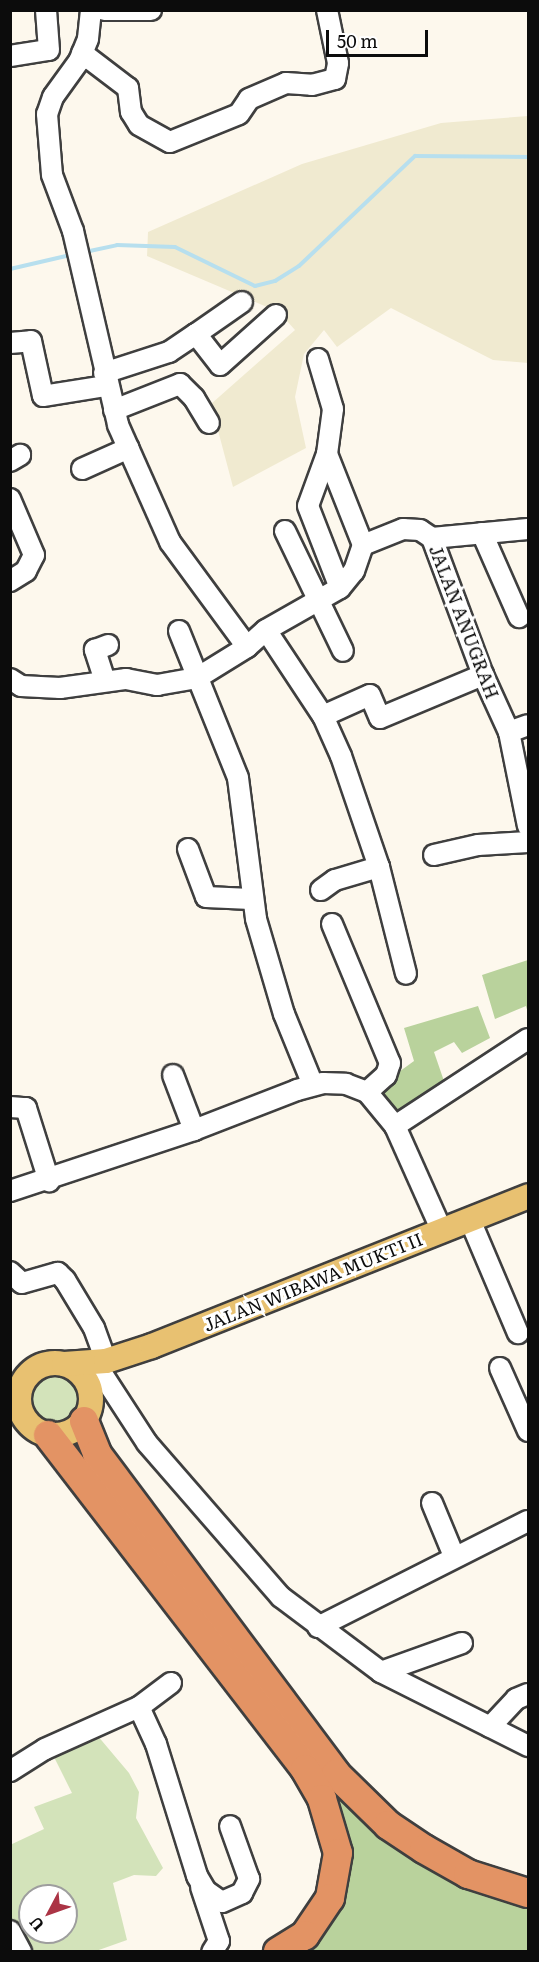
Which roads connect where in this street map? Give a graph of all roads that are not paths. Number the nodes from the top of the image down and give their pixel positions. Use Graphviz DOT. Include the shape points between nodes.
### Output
graph roads {
  1 [pos="46,10"];
  2 [pos="91,10"];
  3 [pos="104,10"];
  4 [pos="150,10"];
  5 [pos="327,10"];
  6 [pos="82,53"];
  7 [pos="10,56"];
  8 [pos="242,302"];
  9 [pos="276,315"];
  10 [pos="196,334"];
  11 [pos="10,343"];
  12 [pos="318,359"];
  13 [pos="111,376"];
  14 [pos="114,411"];
  15 [pos="209,423"];
  16 [pos="129,448"];
  17 [pos="327,454"];
  18 [pos="82,469"];
  19 [pos="10,499"];
  20 [pos="528,529"];
  21 [pos="285,531"];
  22 [pos="482,533"];
  23 [pos="432,538"];
  24 [pos="363,545"];
  25 [pos="10,580"];
  26 [pos="340,588"];
  27 [pos="319,601"];
  28 [pos="519,617"];
  29 [pos="266,630"];
  30 [pos="179,631"];
  31 [pos="108,645"];
  32 [pos="247,647"];
  33 [pos="344,651"];
  34 [pos="483,675"];
  35 [pos="197,678"];
  36 [pos="10,679"];
  37 [pos="105,681"];
  38 [pos="323,716"];
  39 [pos="528,725"];
  40 [pos="509,732"];
  41 [pos="528,826"];
  42 [pos="528,842"];
  43 [pos="188,849"];
  44 [pos="434,855"];
  45 [pos="379,867"];
  46 [pos="321,890"];
  47 [pos="251,898"];
  48 [pos="332,924"];
  49 [pos="406,974"];
  50 [pos="528,1039"];
  51 [pos="173,1075"];
  52 [pos="313,1085"];
  53 [pos="367,1092"];
  54 [pos="10,1107"];
  55 [pos="395,1126"];
  56 [pos="194,1130"];
  57 [pos="49,1180"];
  58 [pos="10,1191"];
  59 [pos="528,1196"];
  60 [pos="470,1220"];
  61 [pos="442,1231"];
  62 [pos="10,1272"];
  63 [pos="518,1333"];
  64 [pos="100,1362"];
  65 [pos="64,1364"];
  66 [pos="500,1368"];
  67 [pos="21,1374"];
  68 [pos="88,1409"];
  69 [pos="17,1417"];
  70 [pos="528,1431"];
  71 [pos="48,1435"];
  72 [pos="432,1503"];
  73 [pos="528,1521"];
  74 [pos="454,1556"];
  75 [pos="318,1627"];
  76 [pos="462,1643"];
  77 [pos="381,1672"];
  78 [pos="171,1683"];
  79 [pos="528,1694"];
  80 [pos="139,1707"];
  81 [pos="490,1727"];
  82 [pos="528,1746"];
  83 [pos="12,1766"];
  84 [pos="230,1826"];
  85 [pos="201,1884"];
  86 [pos="528,1893"];
  87 [pos="10,1931"];
  88 [pos="21,1952"];
  89 [pos="212,1952"];
  90 [pos="278,1952"];
  1 -- 7 [label="street" via="49,50"];
  2 -- 6 [label="street" via="88,39"];
  3 -- 4 [label="street"];
  5 -- 6 [label="street" via="338,63 335,79 298,86 286,83 249,99 239,114 170,142 154,137 139,125 131,111 128,88"];
  6 -- 13 [label="street" via="53,97 47,114 52,175 73,231"];
  8 -- 10 [label="street"];
  9 -- 10 [label="street" via="214,371"];
  10 -- 13 [label="street" via="170,352"];
  11 -- 13 [label="street" via="31,341 43,396"];
  12 -- 17 [label="street" via="333,409"];
  13 -- 14 [label="street"];
  14 -- 15 [label="street" via="180,384"];
  14 -- 16 [label="street"];
  16 -- 18 [label="street"];
  16 -- 32 [label="street" via="170,542"];
  17 -- 24 [label="street"];
  17 -- 26 [label="street" via="308,506"];
  19 -- 25 [label="street" via="34,555 26,570"];
  20 -- 22 [label="street"];
  21 -- 27 [label="street"];
  22 -- 23 [label="street"];
  22 -- 28 [label="street"];
  23 -- 24 [label="street, JALAN ANUGRAH" via="420,530 403,529"];
  23 -- 34 [label="street, JALAN ANUGRAH"];
  24 -- 26 [label="street" via="354,571"];
  26 -- 27 [label="street"];
  27 -- 29 [label="street"];
  27 -- 33 [label="street"];
  29 -- 32 [label="street"];
  29 -- 38 [label="street"];
  30 -- 35 [label="street"];
  31 -- 37 [label="street" via="95,650"];
  32 -- 35 [label="street"];
  34 -- 38 [label="street" via="380,718 370,695"];
  34 -- 40 [label="street, JALAN ANUGRAH"];
  35 -- 37 [label="street" via="157,685 136,679"];
  35 -- 47 [label="street" via="238,778 250,852"];
  36 -- 37 [label="street" via="21,686 60,688"];
  38 -- 45 [label="street" via="363,813"];
  39 -- 40 [label="street"];
  40 -- 41 [label="street, JALAN ANUGRAH"];
  42 -- 44 [label="street" via="478,845"];
  43 -- 47 [label="street" via="206,897"];
  45 -- 46 [label="street" via="335,880"];
  45 -- 49 [label="street"];
  47 -- 52 [label="street" via="284,1014"];
  48 -- 53 [label="street" via="390,1063 386,1075"];
  50 -- 55 [label="street"];
  51 -- 56 [label="street"];
  52 -- 53 [label="street" via="346,1084"];
  52 -- 56 [label="street"];
  53 -- 55 [label="street"];
  54 -- 57 [label="street" via="26,1108"];
  55 -- 61 [label="street"];
  56 -- 57 [label="street"];
  57 -- 58 [label="street"];
  59 -- 60 [label="main road, JALAN WIBAWA MUKTI II"];
  60 -- 61 [label="main road, JALAN WIBAWA MUKTI II"];
  60 -- 63 [label="street"];
  61 -- 64 [label="main road, JALAN WIBAWA MUKTI II" via="152,1346"];
  62 -- 64 [label="street" via="22,1283 58,1274 65,1280 94,1328"];
  64 -- 65 [label="main road, JALAN WIBAWA MUKTI II"];
  64 -- 68 [label="main road"];
  64 -- 75 [label="street" via="129,1419 183,1487 281,1597"];
  65 -- 67 [label="main road" via="47,1363"];
  65 -- 68 [label="main road" via="87,1382"];
  66 -- 70 [label="street"];
  67 -- 69 [label="main road"];
  68 -- 71 [label="main road" via="68,1433"];
  68 -- 86 [label="highway" via="97,1454 336,1774 388,1825 424,1849 468,1874"];
  69 -- 71 [label="main road"];
  71 -- 90 [label="highway" via="305,1769 322,1799 338,1852 330,1898 305,1935"];
  72 -- 74 [label="street"];
  73 -- 74 [label="street"];
  74 -- 75 [label="street"];
  75 -- 77 [label="street"];
  76 -- 77 [label="street"];
  77 -- 81 [label="street"];
  78 -- 80 [label="street"];
  79 -- 81 [label="street" via="516,1699"];
  80 -- 83 [label="street"];
  80 -- 85 [label="street" via="156,1744"];
  81 -- 82 [label="street"];
  84 -- 85 [label="street" via="249,1873 246,1887 238,1896 222,1902"];
  85 -- 89 [label="street" via="219,1941"];
  87 -- 88 [label="street"];
}
